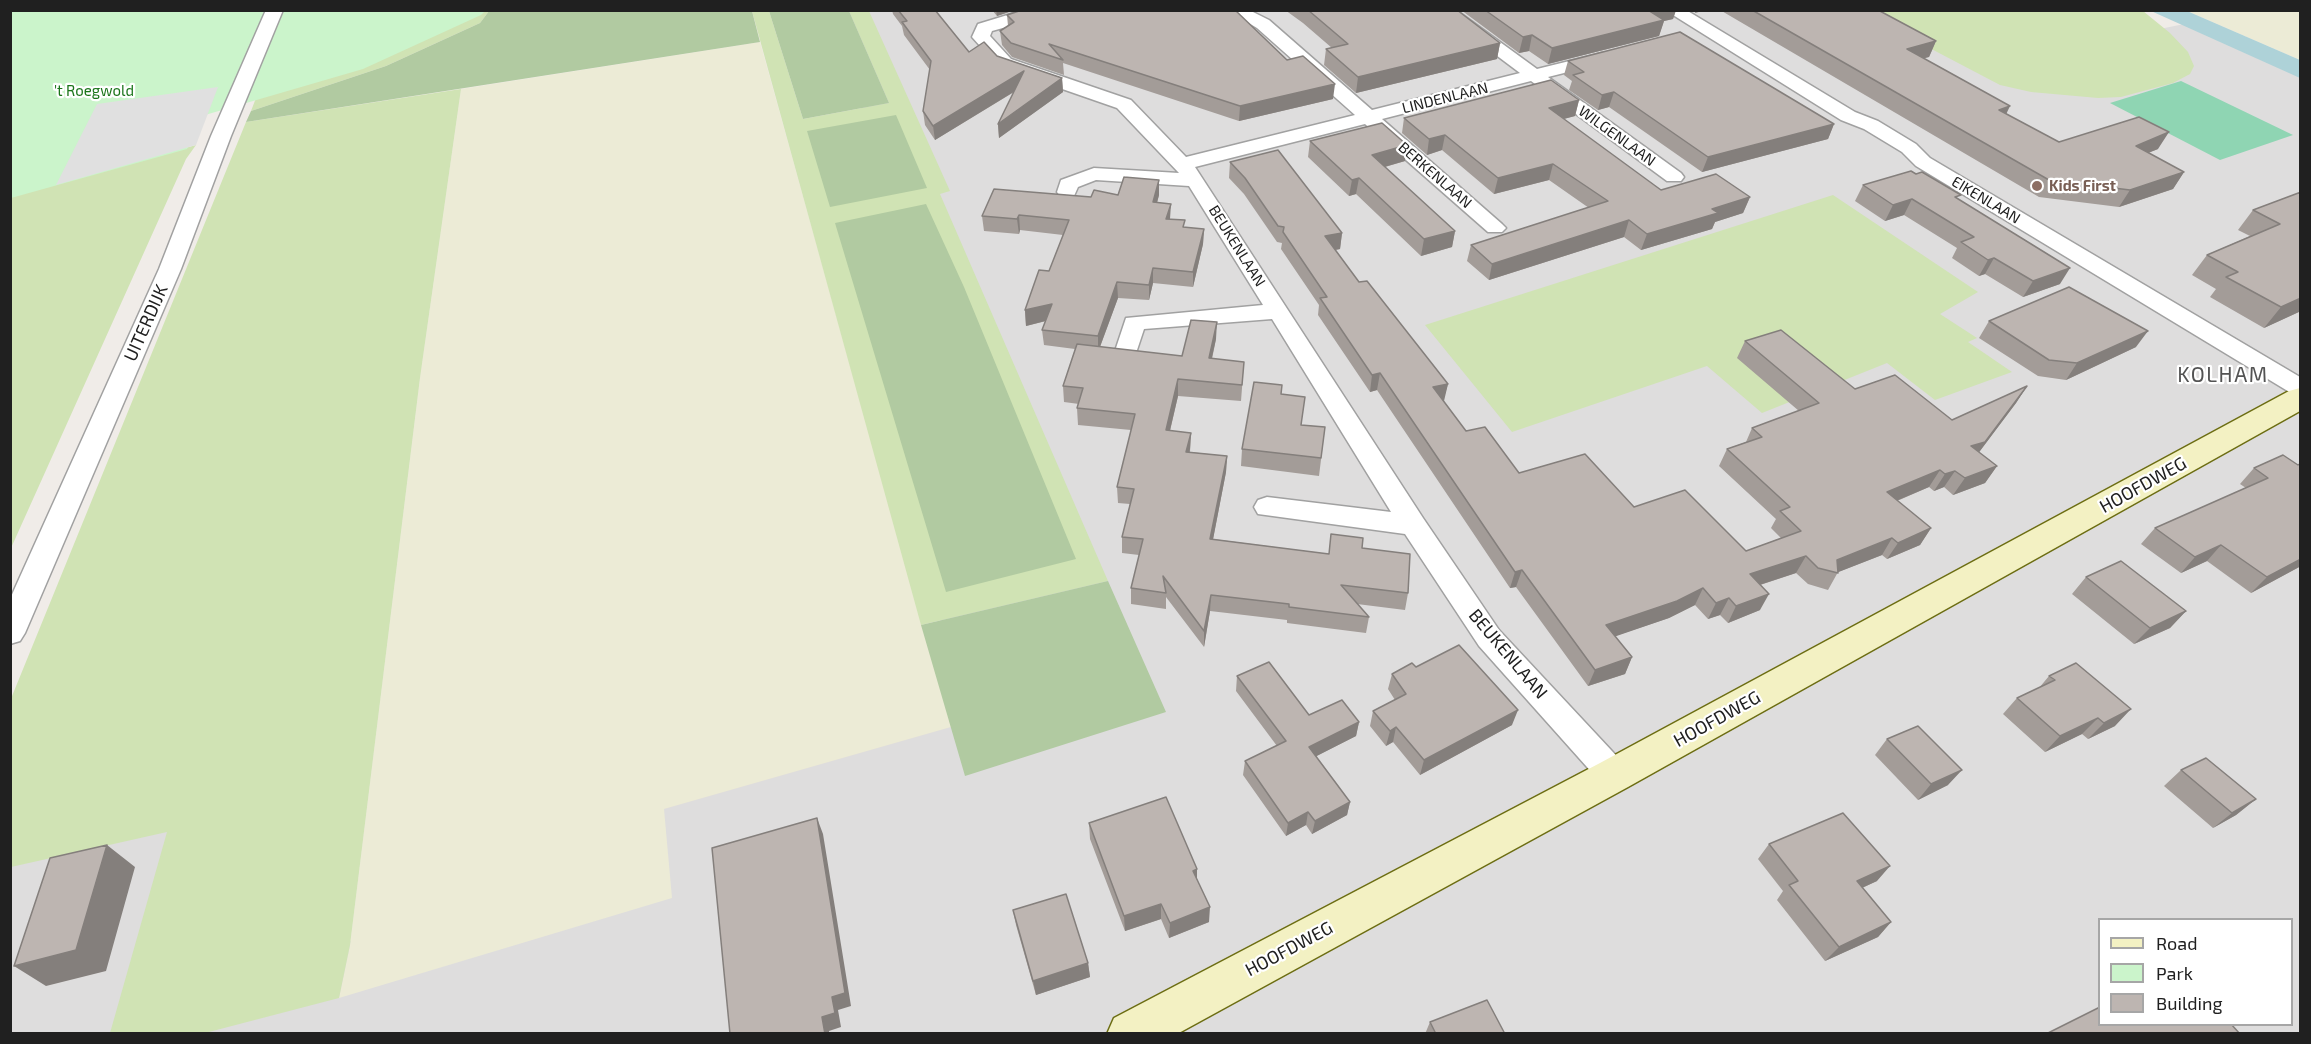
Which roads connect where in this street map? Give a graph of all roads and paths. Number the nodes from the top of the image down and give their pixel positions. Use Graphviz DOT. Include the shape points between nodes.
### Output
graph roads {
  1 [pos="275,10"];
  2 [pos="1047,10"];
  3 [pos="1234,10"];
  4 [pos="1444,10"];
  5 [pos="1673,10"];
  6 [pos="1708,31"];
  7 [pos="1684,37"];
  8 [pos="1615,55"];
  9 [pos="1535,75"];
  10 [pos="1369,117"];
  11 [pos="1189,172"];
  12 [pos="1674,177"];
  13 [pos="1067,192"];
  14 [pos="1495,228"];
  15 [pos="1279,311"];
  16 [pos="1127,351"];
  17 [pos="2301,387"];
  18 [pos="2301,398"];
  19 [pos="1267,507"];
  20 [pos="1413,525"];
  21 [pos="10,633"];
  22 [pos="1614,775"];
  23 [pos="1130,1034"];
  1 -- 21 [label="street, UITERDIJK" via="221,135 170,269"];
  2 -- 11 [label="street, BEUKENLAAN" via="994,23 984,28 981,37 1011,65 1124,104"];
  3 -- 10 [label="street, BERKENLAAN" via="1263,24"];
  4 -- 9 [label="street, WILGENLAAN"];
  5 -- 6 [label="street, EIKENLAAN"];
  6 -- 7 [label="street"];
  6 -- 17 [label="street, EIKENLAAN" via="1848,116 1880,130 1923,162"];
  8 -- 9 [label="street, LINDENLAAN"];
  9 -- 10 [label="street, LINDENLAAN"];
  9 -- 12 [label="street, WILGENLAAN"];
  10 -- 11 [label="street, LINDENLAAN"];
  10 -- 14 [label="street, BERKENLAAN"];
  11 -- 13 [label="street" via="1094,174 1068,184"];
  11 -- 15 [label="street, BEUKENLAAN"];
  15 -- 16 [label="street, BEUKENLAAN" via="1134,323"];
  15 -- 20 [label="street, BEUKENLAAN"];
  18 -- 22 [label="main road, HOOFDWEG"];
  19 -- 20 [label="street"];
  20 -- 22 [label="street, BEUKENLAAN" via="1489,638"];
  22 -- 23 [label="main road, HOOFDWEG"];
}
